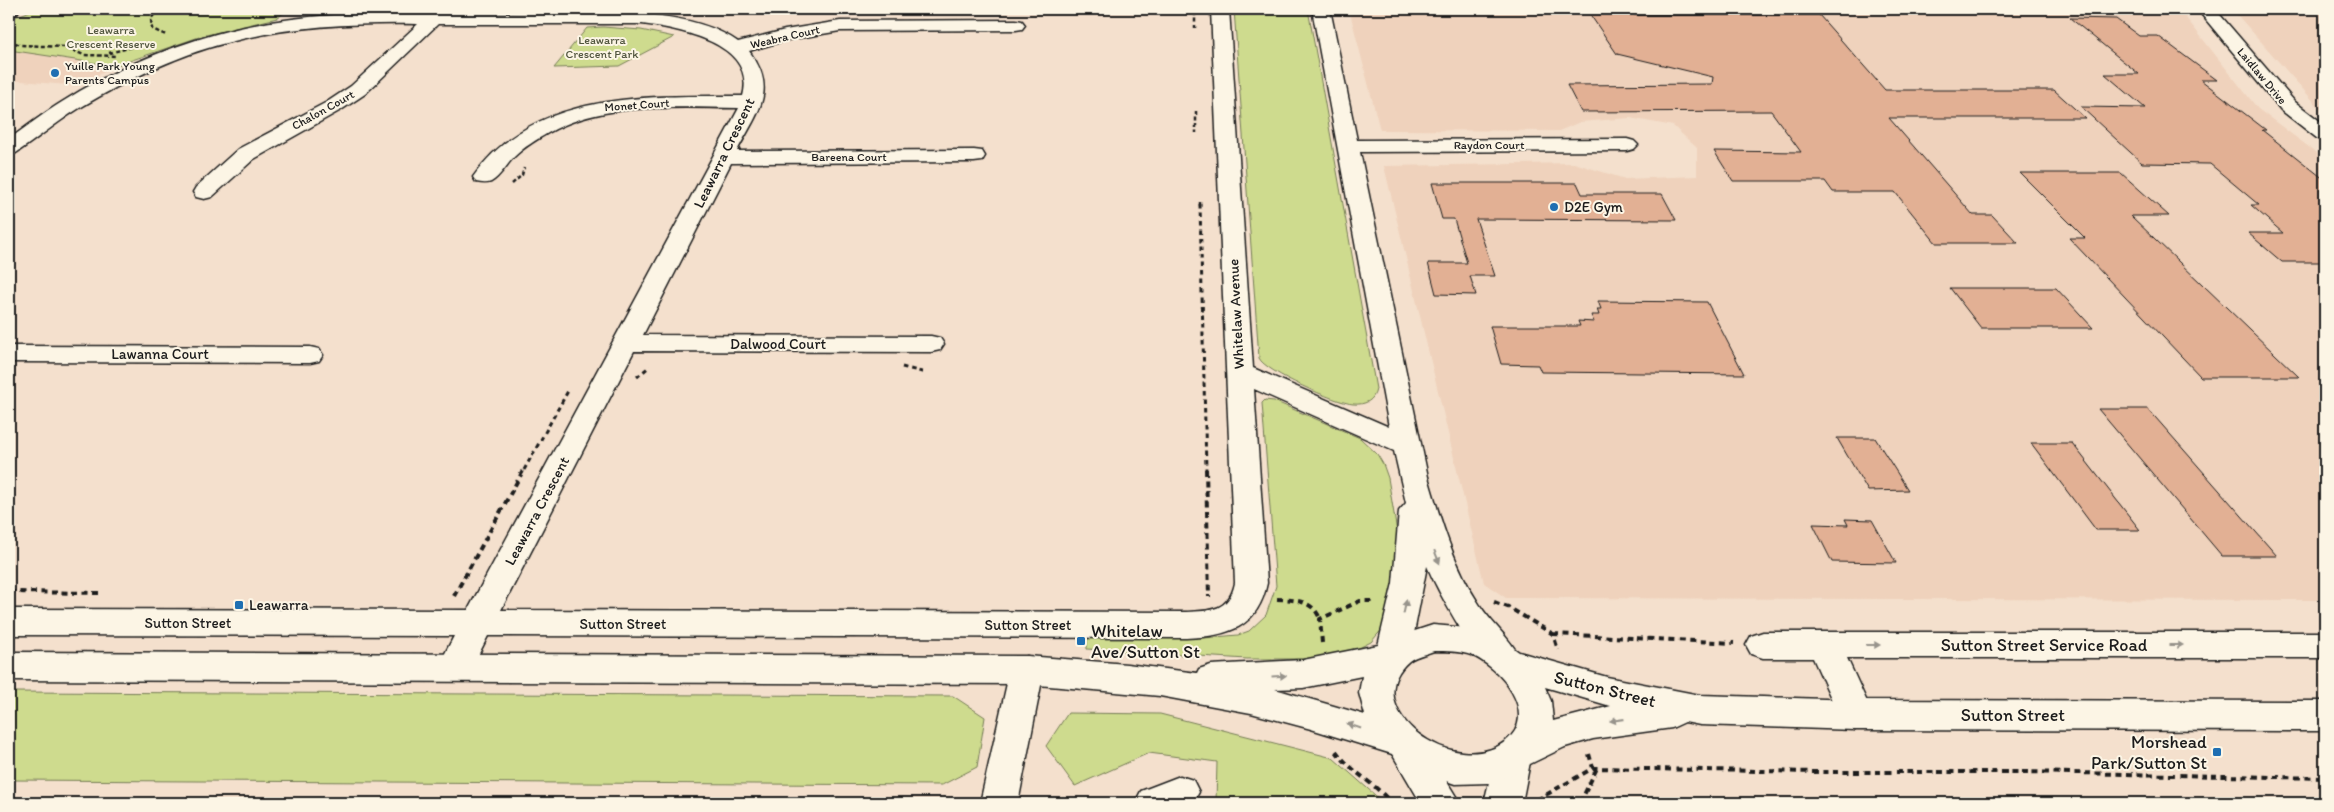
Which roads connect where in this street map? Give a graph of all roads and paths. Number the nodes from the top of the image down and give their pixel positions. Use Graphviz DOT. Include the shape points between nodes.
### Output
graph roads {
  1 [pos="1220,9"];
  2 [pos="1321,9"];
  3 [pos="2206,9"];
  4 [pos="1194,12"];
  5 [pos="435,17"];
  6 [pos="1016,25"];
  7 [pos="1195,28"];
  8 [pos="165,35"];
  9 [pos="160,37"];
  10 [pos="9,41"];
  11 [pos="136,46"];
  12 [pos="734,49"];
  13 [pos="104,54"];
  14 [pos="119,61"];
  15 [pos="751,102"];
  16 [pos="1196,111"];
  17 [pos="1196,133"];
  18 [pos="2325,135"];
  19 [pos="1627,145"];
  20 [pos="1350,146"];
  21 [pos="9,149"];
  22 [pos="974,156"];
  23 [pos="724,157"];
  24 [pos="525,160"];
  25 [pos="484,177"];
  26 [pos="507,188"];
  27 [pos="204,192"];
  28 [pos="1200,202"];
  29 [pos="625,343"];
  30 [pos="931,344"];
  31 [pos="9,354"];
  32 [pos="310,355"];
  33 [pos="1239,372"];
  34 [pos="571,385"];
  35 [pos="1408,446"];
  36 [pos="1413,477"];
  37 [pos="454,596"];
  38 [pos="1407,600"];
  39 [pos="1459,601"];
  40 [pos="1222,606"];
  41 [pos="9,622"];
  42 [pos="477,624"];
  43 [pos="1553,634"];
  44 [pos="1763,645"];
  45 [pos="1824,645"];
  46 [pos="2325,645"];
  47 [pos="1392,655"];
  48 [pos="1506,660"];
  49 [pos="9,666"];
  50 [pos="455,667"];
  51 [pos="1027,670"];
  52 [pos="1324,671"];
  53 [pos="1568,681"];
  54 [pos="1160,682"];
  55 [pos="1700,710"];
  56 [pos="1855,715"];
  57 [pos="2325,716"];
  58 [pos="1330,718"];
  59 [pos="1581,727"];
  60 [pos="1403,744"];
  61 [pos="1516,754"];
  62 [pos="1595,768"];
  63 [pos="2325,778"];
  64 [pos="999,803"];
  65 [pos="1391,803"];
  66 [pos="1441,803"];
  67 [pos="1503,803"];
  68 [pos="1531,803"];
  69 [pos="1580,803"];
  1 -- 33 [label="street, Whitelaw Avenue"];
  2 -- 20 [label="street"];
  3 -- 18 [label="street, Laidlaw Drive" via="2291,110"];
  4 -- 7 [label="path"];
  5 -- 12 [label="street, Leawarra Crescent" via="642,19 699,30"];
  5 -- 21 [label="street, Leawarra Crescent" via="342,18 221,38 115,80 69,106"];
  5 -- 27 [label="street, Chalon Court" via="358,90 255,148"];
  6 -- 12 [label="street, Weabra Court" via="840,26 794,33"];
  8 -- 9 [label="path"];
  10 -- 13 [label="path" via="21,45 64,47 84,55"];
  11 -- 13 [label="path"];
  12 -- 15 [label="street, Leawarra Crescent" via="754,75"];
  13 -- 14 [label="path" via="115,55"];
  15 -- 23 [label="street, Leawarra Crescent"];
  15 -- 25 [label="street, Monet Court" via="634,103 589,110 552,124 521,141"];
  16 -- 17 [label="path"];
  19 -- 20 [label="street, Raydon Court"];
  20 -- 35 [label="street"];
  22 -- 23 [label="street, Bareena Court"];
  23 -- 29 [label="street, Leawarra Crescent"];
  24 -- 26 [label="path" via="522,175"];
  28 -- 40 [label="path"];
  29 -- 30 [label="street, Dalwood Court"];
  29 -- 42 [label="street, Leawarra Crescent"];
  31 -- 32 [label="street, Lawanna Court"];
  33 -- 35 [label="street"];
  33 -- 40 [label="street, Whitelaw Avenue" via="1251,582 1247,601"];
  34 -- 37 [label="path"];
  35 -- 36 [label="street"];
  36 -- 38 [label="street" via="1414,549"];
  36 -- 39 [label="street, one-way" via="1436,554"];
  47 -- 38 [label="street, one-way"];
  38 -- 52 [label="path" via="1360,601 1320,619"];
  39 -- 43 [label="path" via="1488,600 1500,604"];
  39 -- 48 [label="street" via="1475,626"];
  40 -- 42 [label="street, Sutton Street" via="1212,623 1186,625"];
  41 -- 42 [label="street, Sutton Street"];
  42 -- 50 [label="street, Leawarra Crescent"];
  43 -- 44 [label="path"];
  43 -- 53 [label="path"];
  44 -- 45 [label="street, Sutton Street Service Road"];
  45 -- 46 [label="street, Sutton Street Service Road, one-way"];
  45 -- 56 [label="street"];
  47 -- 48 [label="street" via="1421,640 1444,637 1474,642"];
  47 -- 52 [label="street"];
  47 -- 60 [label="street" via="1380,672 1376,697 1381,717"];
  48 -- 53 [label="street, Sutton Street"];
  48 -- 61 [label="street" via="1519,672 1532,692 1537,714 1532,734"];
  49 -- 50 [label="street"];
  50 -- 51 [label="street"];
  51 -- 54 [label="street"];
  51 -- 64 [label="street"];
  54 -- 52 [label="street, one-way"];
  53 -- 55 [label="street, Sutton Street"];
  54 -- 58 [label="street" via="1254,698"];
  55 -- 56 [label="street, Sutton Street"];
  55 -- 59 [label="street, Sutton Street, one-way"];
  56 -- 57 [label="street, Sutton Street"];
  60 -- 58 [label="street, one-way"];
  58 -- 65 [label="path" via="1333,742 1339,756"];
  59 -- 61 [label="street, Sutton Street" via="1551,736"];
  59 -- 62 [label="path"];
  60 -- 61 [label="street" via="1434,762 1457,768 1487,767"];
  60 -- 66 [label="street"];
  61 -- 67 [label="street"];
  62 -- 63 [label="path"];
  62 -- 68 [label="path"];
  62 -- 69 [label="path"];
}
